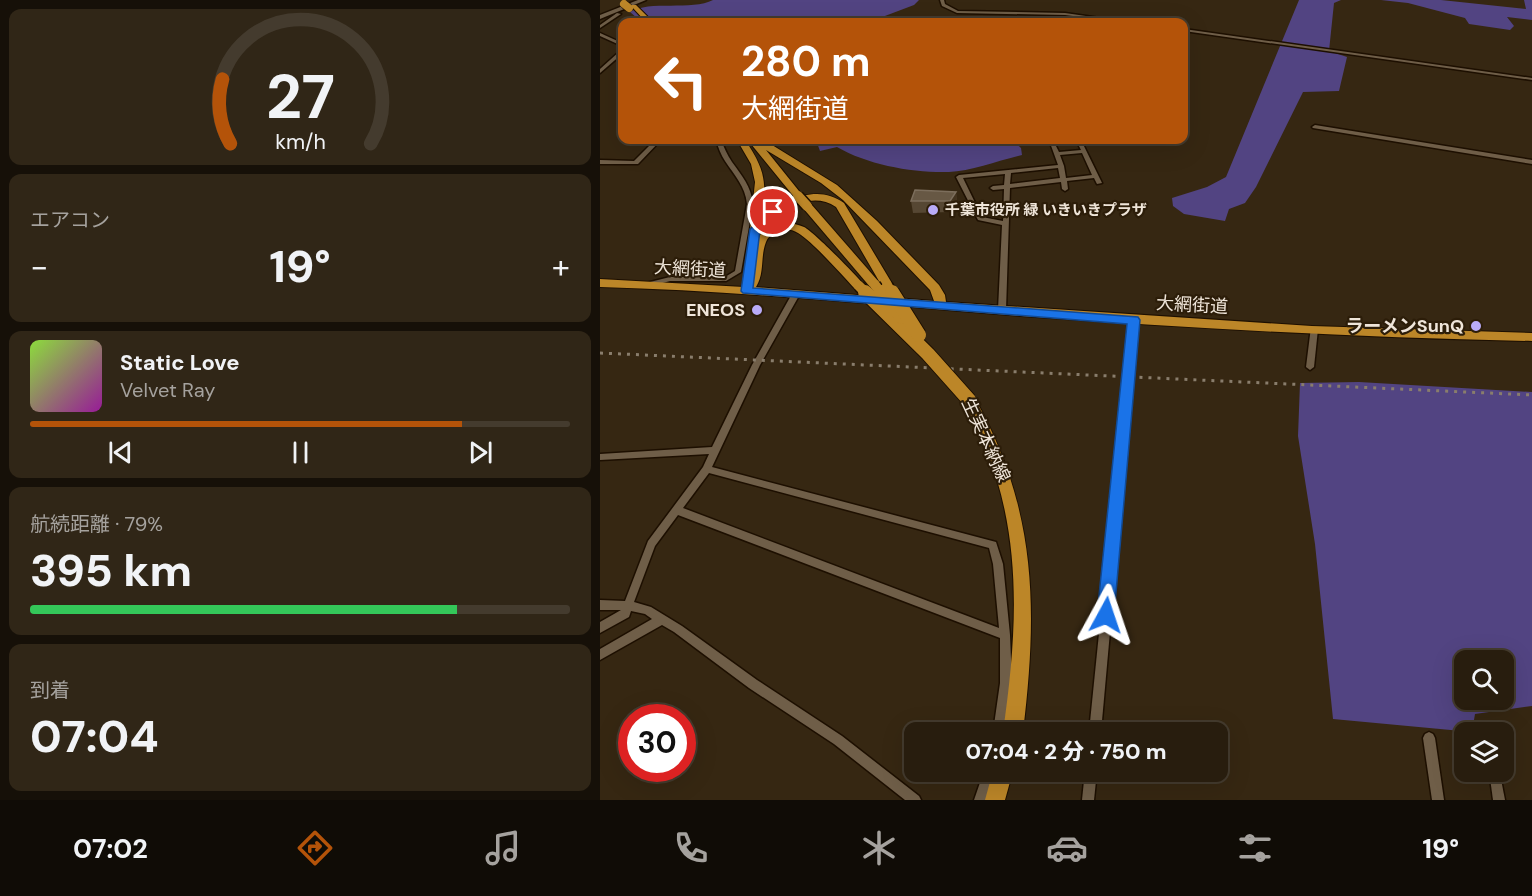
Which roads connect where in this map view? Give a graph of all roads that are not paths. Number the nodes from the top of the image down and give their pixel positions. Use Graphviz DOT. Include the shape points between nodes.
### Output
graph roads {
  1 [pos="643,0"];
  2 [pos="942,0"];
  3 [pos="628,3"];
  4 [pos="611,12"];
  5 [pos="600,17"];
  6 [pos="639,18"];
  7 [pos="645,18"];
  8 [pos="1096,18"];
  9 [pos="600,27"];
  10 [pos="1188,31"];
  11 [pos="600,34"];
  12 [pos="618,43"];
  13 [pos="618,56"];
  14 [pos="600,72"];
  15 [pos="1532,79"];
  16 [pos="1316,127"];
  17 [pos="654,144"];
  18 [pos="720,144"];
  19 [pos="744,144"];
  20 [pos="759,144"];
  21 [pos="1053,144"];
  22 [pos="1081,144"];
  23 [pos="1085,151"];
  24 [pos="1057,154"];
  25 [pos="600,162"];
  26 [pos="1532,162"];
  27 [pos="1061,166"];
  28 [pos="1008,172"];
  29 [pos="1063,180"];
  30 [pos="1098,180"];
  31 [pos="1007,187"];
  32 [pos="993,188"];
  33 [pos="1065,189"];
  34 [pos="1005,223"];
  35 [pos="755,229"];
  36 [pos="600,283"];
  37 [pos="648,285"];
  38 [pos="881,285"];
  39 [pos="747,291"];
  40 [pos="796,294"];
  41 [pos="940,306"];
  42 [pos="1002,310"];
  43 [pos="1134,320"];
  44 [pos="1314,329"];
  45 [pos="1532,337"];
  46 [pos="1310,368"];
  47 [pos="969,400"];
  48 [pos="715,450"];
  49 [pos="600,457"];
  50 [pos="707,469"];
  51 [pos="677,510"];
  52 [pos="600,605"];
  53 [pos="630,606"];
  54 [pos="662,619"];
  55 [pos="600,628"];
  56 [pos="1005,635"];
  57 [pos="600,655"];
  58 [pos="1000,722"];
  59 [pos="1014,722"];
  60 [pos="1096,722"];
  61 [pos="1429,738"];
  62 [pos="986,782"];
  63 [pos="1001,782"];
  64 [pos="1090,782"];
  65 [pos="1497,782"];
  66 [pos="915,800"];
  67 [pos="980,800"];
  68 [pos="995,800"];
  69 [pos="1088,800"];
  70 [pos="1438,800"];
  71 [pos="1499,800"];
  1 -- 4 [label="main road"];
  2 -- 8 [label="street" via="943,5 957,12"];
  3 -- 6 [label="main road"];
  3 -- 7 [label="main road"];
  4 -- 5 [label="main road"];
  4 -- 9 [label="street" via="619,14"];
  10 -- 15 [label="street"];
  11 -- 12 [label="street"];
  13 -- 14 [label="street"];
  16 -- 26 [label="street"];
  17 -- 25 [label="street" via="636,163"];
  18 -- 37 [label="street" via="749,193 738,272 726,279 670,279"];
  19 -- 35 [label="main road" via="761,174"];
  20 -- 38 [label="main road, 生実本納線, bridge" via="798,196"];
  20 -- 41 [label="main road" via="809,170 837,190 934,288"];
  21 -- 24 [label="street"];
  22 -- 23 [label="street"];
  23 -- 24 [label="street"];
  23 -- 30 [label="street"];
  24 -- 27 [label="street"];
  27 -- 28 [label="street"];
  27 -- 29 [label="street"];
  28 -- 31 [label="street"];
  28 -- 34 [label="street" via="960,177 980,219"];
  29 -- 30 [label="street"];
  29 -- 31 [label="street"];
  29 -- 33 [label="street"];
  31 -- 32 [label="street"];
  31 -- 34 [label="street"];
  34 -- 42 [label="street"];
  35 -- 38 [label="main road" via="780,208 814,197 832,198 840,205"];
  35 -- 39 [label="main road"];
  36 -- 37 [label="main road, 大網街道"];
  37 -- 39 [label="main road, 大網街道"];
  38 -- 47 [label="main road, 生実本納線, bridge"];
  39 -- 40 [label="main road, 大網街道"];
  39 -- 47 [label="main road, bridge" via="755,281 760,241 767,232 782,226 803,231"];
  40 -- 41 [label="main road, 大網街道"];
  40 -- 48 [label="street"];
  41 -- 42 [label="main road, 大網街道"];
  42 -- 43 [label="main road, 大網街道"];
  43 -- 44 [label="main road, 大網街道"];
  43 -- 60 [label="street"];
  44 -- 45 [label="main road, 大網街道"];
  44 -- 46 [label="street"];
  47 -- 59 [label="main road, 生実本納線" via="999,463 1018,527 1024,612"];
  48 -- 49 [label="street"];
  48 -- 50 [label="street"];
  50 -- 51 [label="street"];
  50 -- 56 [label="street" via="993,545"];
  51 -- 53 [label="street" via="651,544"];
  51 -- 56 [label="street"];
  52 -- 53 [label="street"];
  53 -- 54 [label="street"];
  53 -- 55 [label="street" via="625,614"];
  54 -- 57 [label="street"];
  54 -- 66 [label="street" via="837,740"];
  56 -- 58 [label="street" via="1006,682"];
  61 -- 70 [label="street"];
  62 -- 67 [label="street"];
  63 -- 68 [label="main road"];
  64 -- 69 [label="street"];
  65 -- 71 [label="street"];
}
